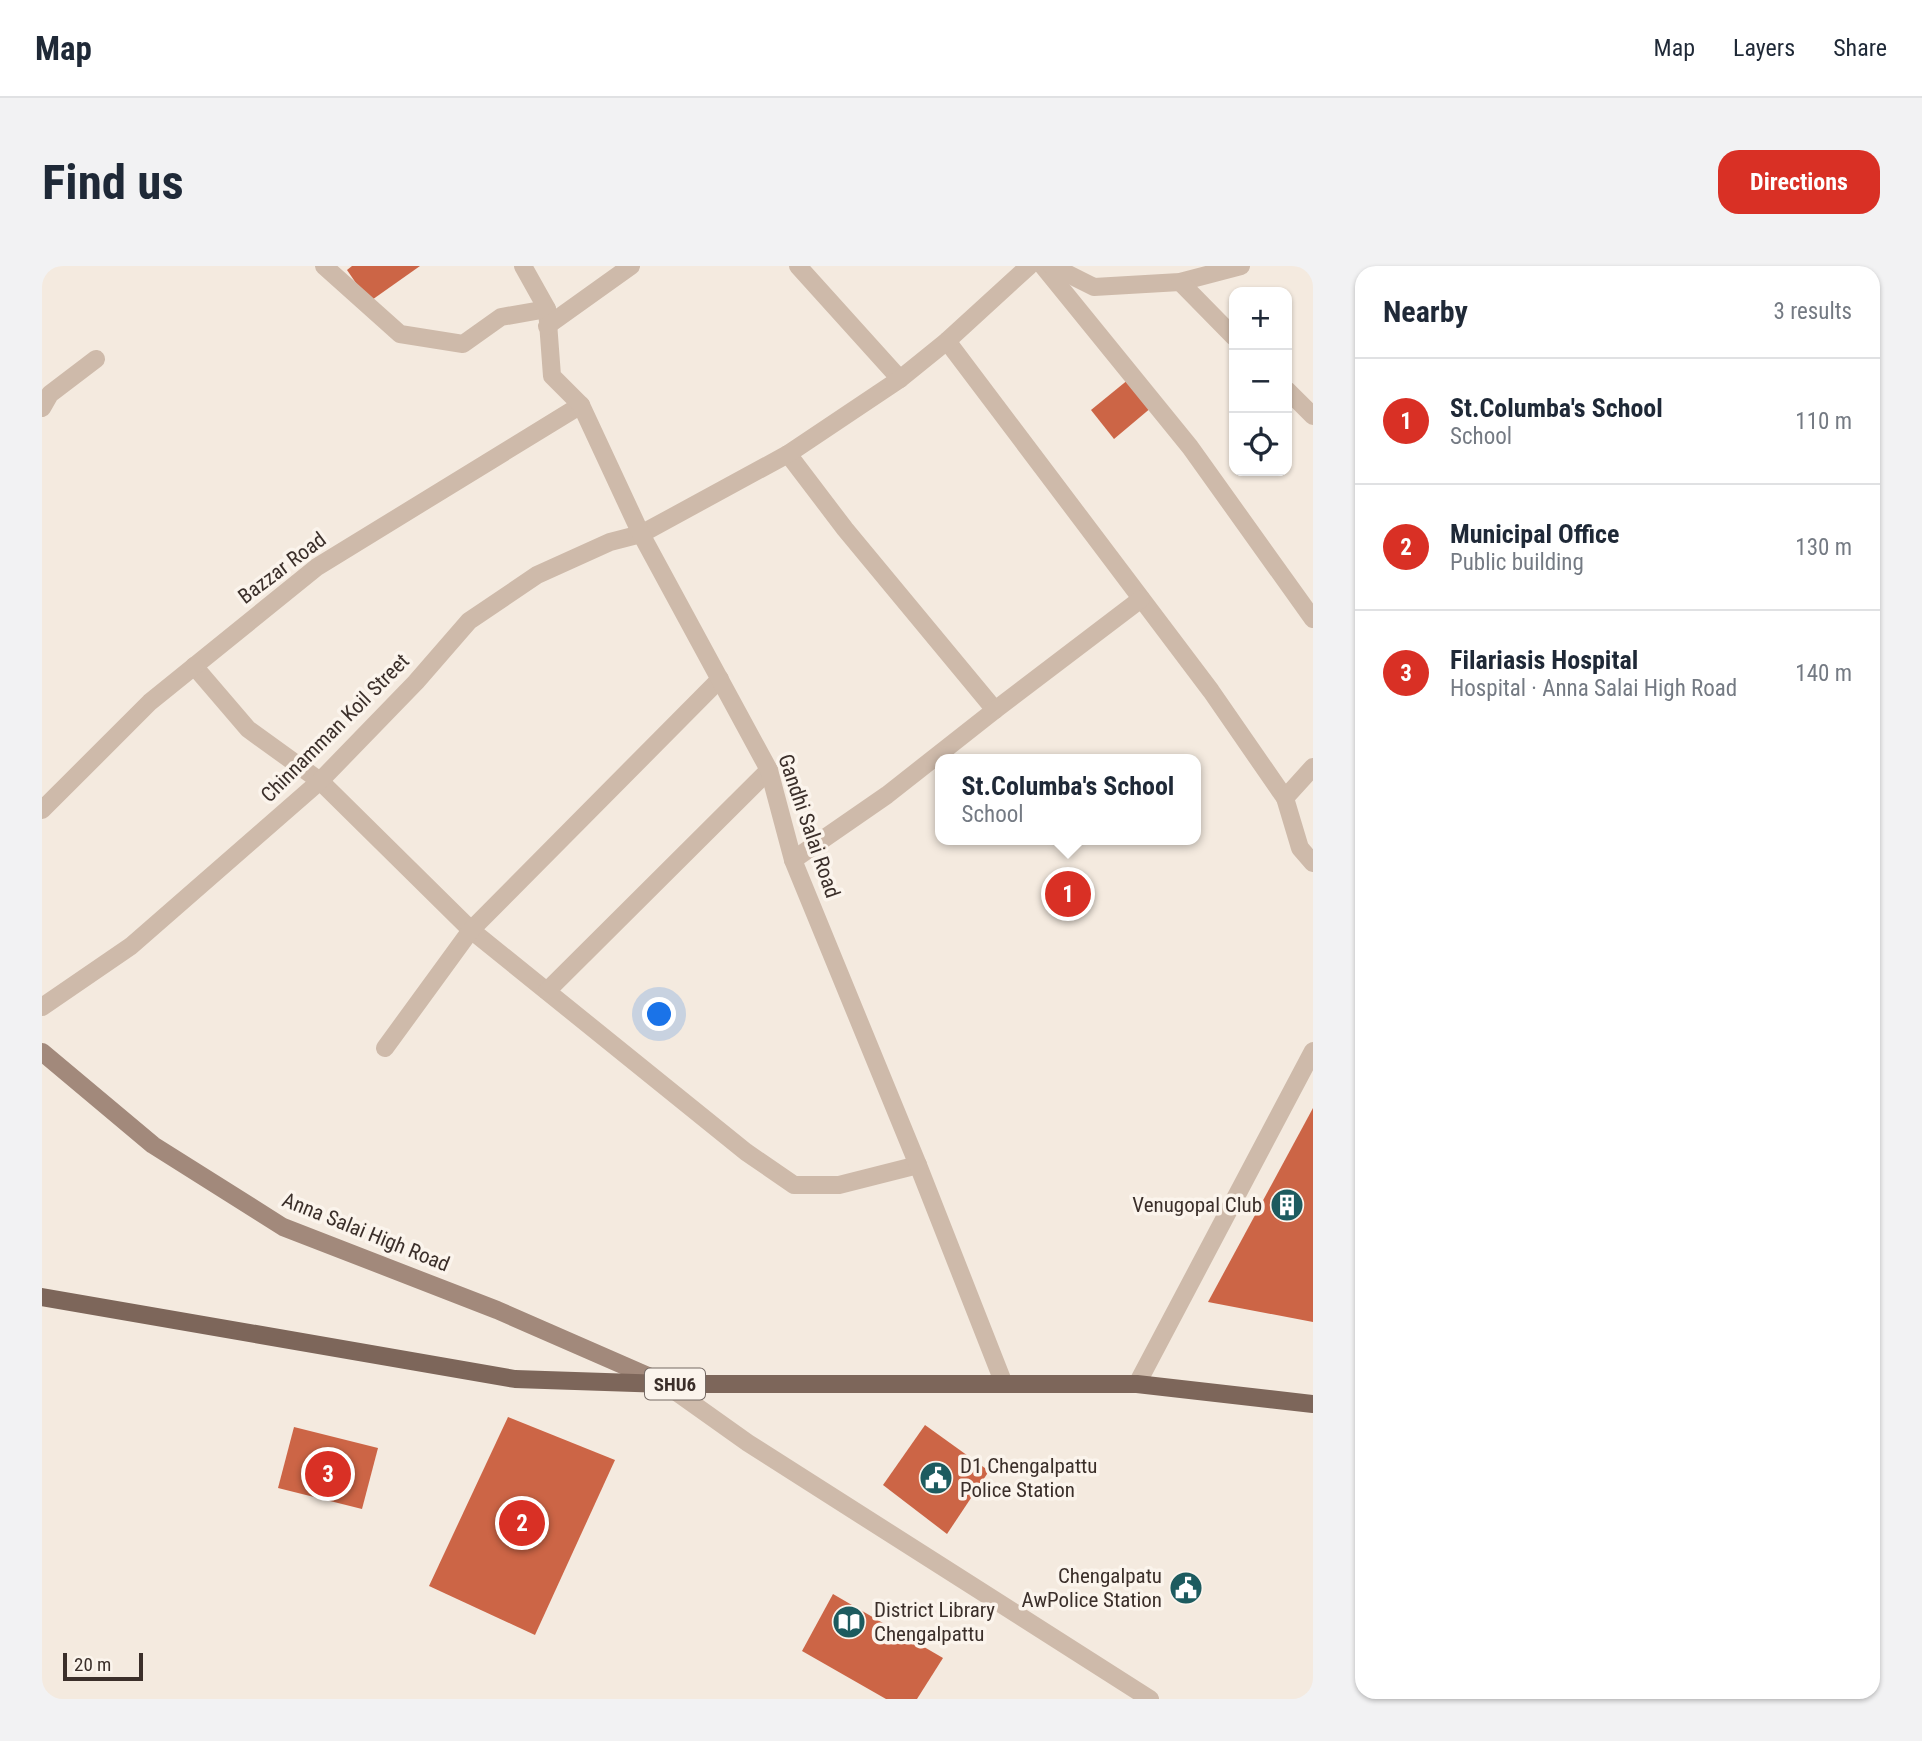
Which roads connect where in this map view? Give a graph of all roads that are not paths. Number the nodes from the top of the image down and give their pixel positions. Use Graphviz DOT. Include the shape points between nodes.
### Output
graph roads {
  1 [pos="324,266"];
  2 [pos="523,266"];
  3 [pos="631,266"];
  4 [pos="798,266"];
  5 [pos="1029,266"];
  6 [pos="1043,266"];
  7 [pos="1052,266"];
  8 [pos="1241,266"];
  9 [pos="1180,282"];
  10 [pos="547,318"];
  11 [pos="1229,332"];
  12 [pos="947,341"];
  13 [pos="96,359"];
  14 [pos="900,379"];
  15 [pos="1292,395"];
  16 [pos="581,405"];
  17 [pos="42,408"];
  18 [pos="1313,416"];
  19 [pos="788,454"];
  20 [pos="641,534"];
  21 [pos="1141,599"];
  22 [pos="1313,619"];
  23 [pos="194,666"];
  24 [pos="720,680"];
  25 [pos="995,710"];
  26 [pos="939,754"];
  27 [pos="935,757"];
  28 [pos="1313,767"];
  29 [pos="769,771"];
  30 [pos="320,781"];
  31 [pos="1285,798"];
  32 [pos="42,810"];
  33 [pos="793,860"];
  34 [pos="1313,863"];
  35 [pos="471,930"];
  36 [pos="547,991"];
  37 [pos="42,1007"];
  38 [pos="385,1048"];
  39 [pos="1313,1051"];
  40 [pos="42,1052"];
  41 [pos="918,1164"];
  42 [pos="42,1297"];
  43 [pos="665,1384"];
  44 [pos="1004,1384"];
  45 [pos="1137,1384"];
  46 [pos="1313,1404"];
  47 [pos="1132,1693"];
  48 [pos="1150,1699"];
  1 -- 10 [label="street" via="400,334 463,344 502,317"];
  2 -- 10 [label="street, Gandhi Salai Road"];
  3 -- 10 [label="street"];
  4 -- 14 [label="street"];
  5 -- 12 [label="street, Chinnamman Koil Street"];
  6 -- 22 [label="street" via="1190,447"];
  7 -- 9 [label="street" via="1094,287"];
  8 -- 9 [label="street"];
  9 -- 11 [label="street"];
  10 -- 16 [label="street, Gandhi Salai Road" via="552,376"];
  12 -- 14 [label="street, Chinnamman Koil Street"];
  12 -- 21 [label="street"];
  13 -- 17 [label="street" via="50,394"];
  14 -- 19 [label="street, Chinnamman Koil Street"];
  15 -- 18 [label="street"];
  16 -- 20 [label="street, Gandhi Salai Road"];
  16 -- 23 [label="street, Bazzar Road" via="317,567"];
  19 -- 20 [label="street, Chinnamman Koil Street"];
  19 -- 25 [label="street"];
  20 -- 24 [label="street, Gandhi Salai Road"];
  20 -- 30 [label="street, Chinnamman Koil Street" via="610,542 537,575 469,621"];
  21 -- 25 [label="street"];
  21 -- 31 [label="street"];
  23 -- 30 [label="street" via="248,729"];
  23 -- 32 [label="street, Bazzar Road" via="150,702"];
  24 -- 29 [label="street, Gandhi Salai Road"];
  24 -- 35 [label="street"];
  25 -- 26 [label="street"];
  27 -- 33 [label="street"];
  28 -- 31 [label="street"];
  29 -- 33 [label="street, Gandhi Salai Road"];
  29 -- 36 [label="street"];
  30 -- 35 [label="street"];
  30 -- 37 [label="street, Chinnamman Koil Street" via="131,946"];
  31 -- 34 [label="street" via="1300,848"];
  33 -- 41 [label="street, Gandhi Salai Road"];
  35 -- 36 [label="street"];
  35 -- 38 [label="street"];
  36 -- 41 [label="street" via="746,1152 794,1185 839,1185"];
  39 -- 45 [label="street"];
  40 -- 43 [label="main road, Anna Salai High Road" via="153,1145 283,1227 497,1310"];
  41 -- 44 [label="street, Gandhi Salai Road"];
  42 -- 43 [label="main road, SHU6" via="515,1379"];
  43 -- 44 [label="main road, SHU6"];
  43 -- 47 [label="street"];
  44 -- 45 [label="main road, SHU6"];
  45 -- 46 [label="main road, SHU6"];
  47 -- 48 [label="street"];
}
